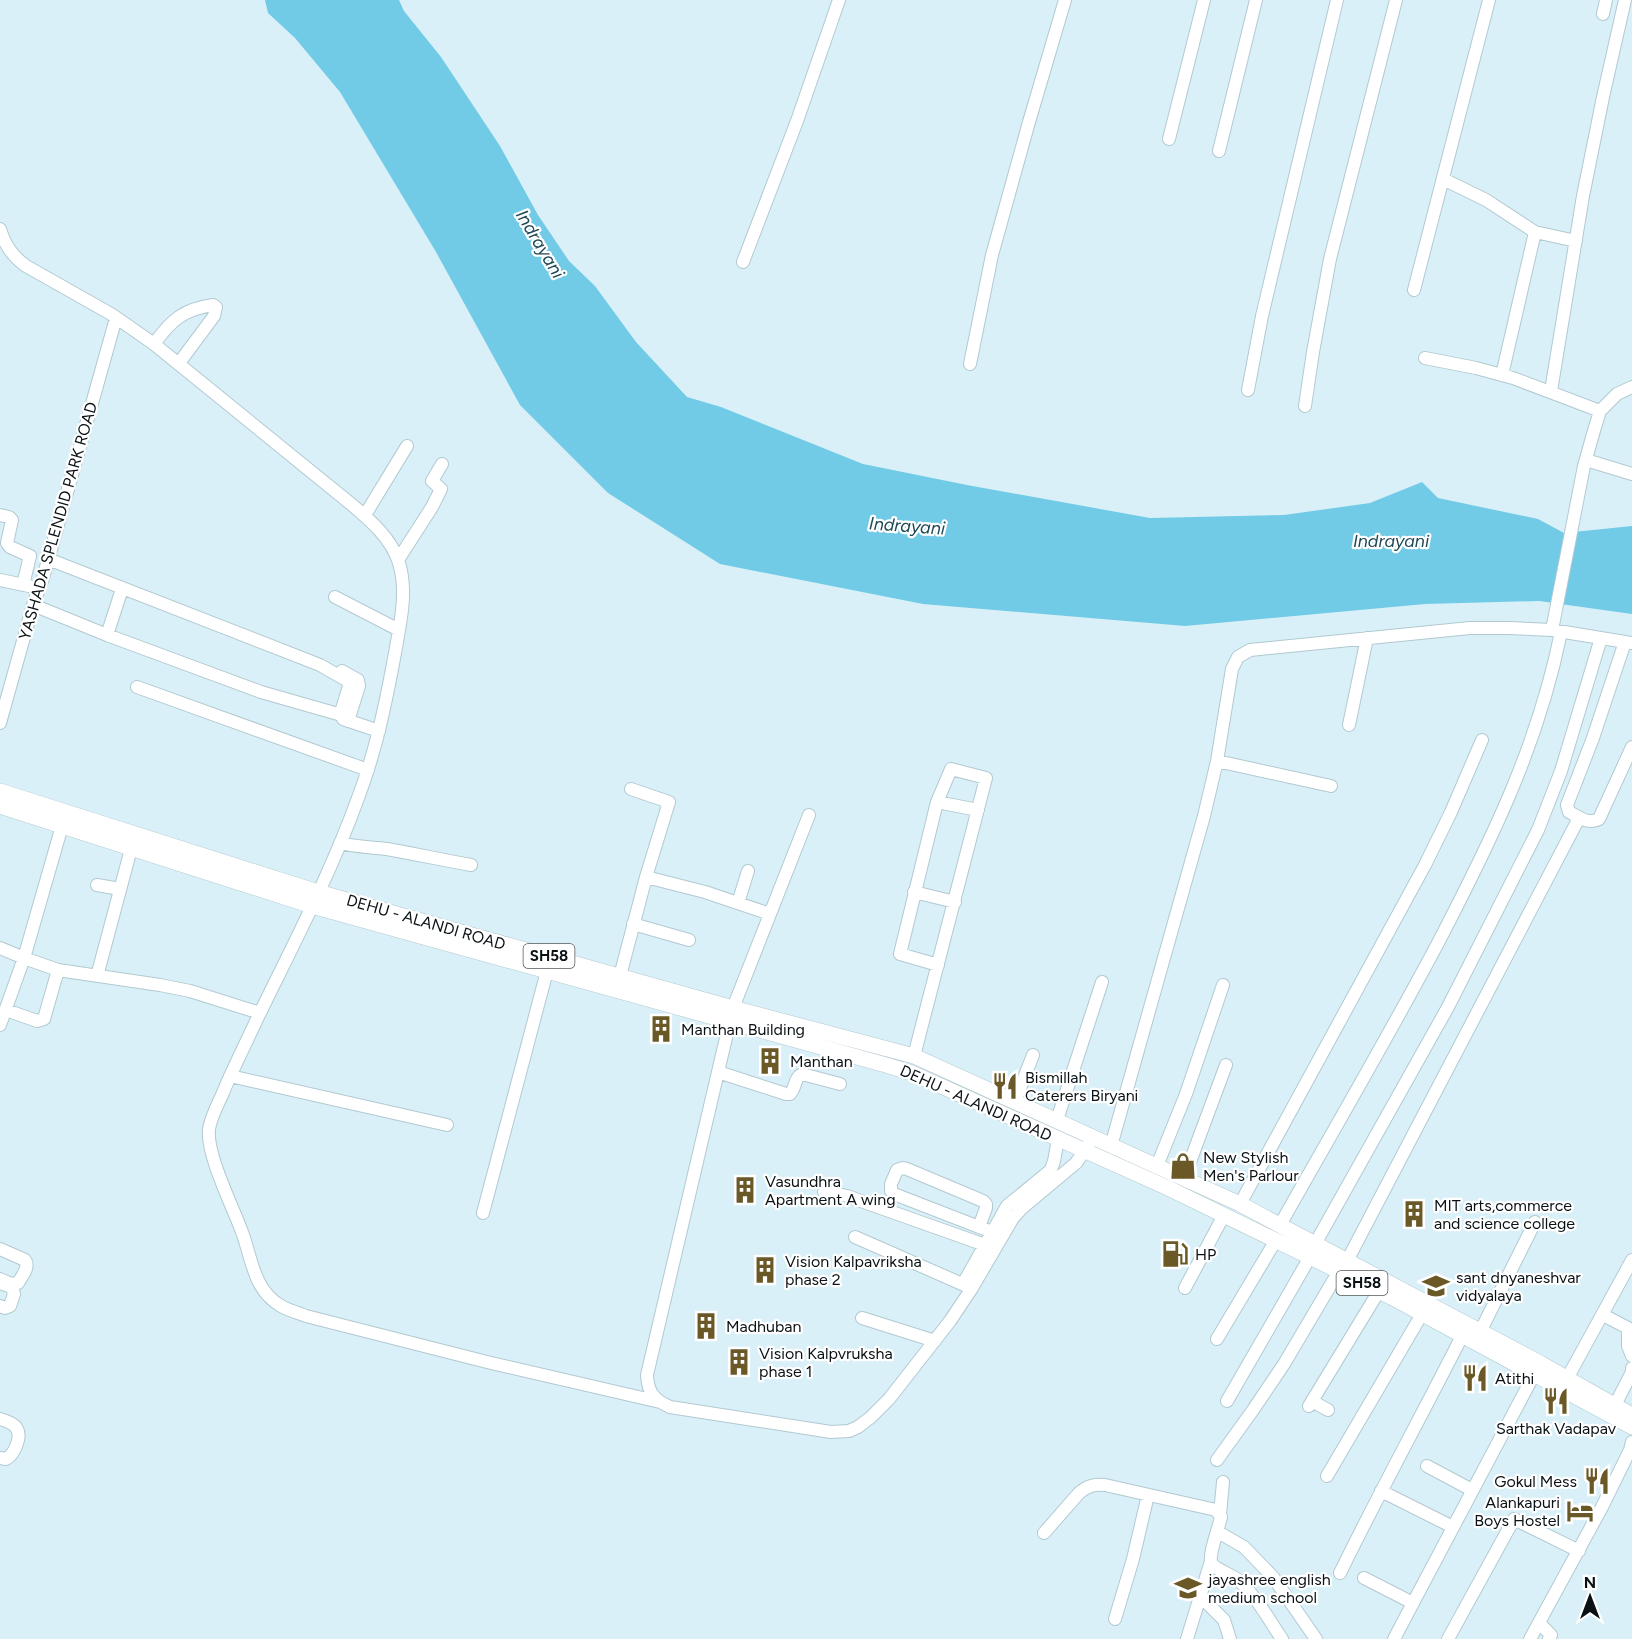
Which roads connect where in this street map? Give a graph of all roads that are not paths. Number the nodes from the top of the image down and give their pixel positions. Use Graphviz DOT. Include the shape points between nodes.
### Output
graph roads {
  1 [pos="839,0"];
  2 [pos="1065,0"];
  3 [pos="1204,0"];
  4 [pos="1256,0"];
  5 [pos="1338,0"];
  6 [pos="1396,0"];
  7 [pos="1489,0"];
  8 [pos="1606,0"];
  9 [pos="1625,0"];
  10 [pos="1603,14"];
  11 [pos="1169,139"];
  12 [pos="1219,151"];
  13 [pos="1443,179"];
  14 [pos="0,229"];
  15 [pos="1535,232"];
  16 [pos="1576,241"];
  17 [pos="743,262"];
  18 [pos="1414,290"];
  19 [pos="116,318"];
  20 [pos="154,344"];
  21 [pos="1425,358"];
  22 [pos="179,363"];
  23 [pos="970,364"];
  24 [pos="1502,375"];
  25 [pos="1632,387"];
  26 [pos="1248,390"];
  27 [pos="1551,391"];
  28 [pos="1305,406"];
  29 [pos="1600,411"];
  30 [pos="407,446"];
  31 [pos="1585,463"];
  32 [pos="442,464"];
  33 [pos="1632,474"];
  34 [pos="0,515"];
  35 [pos="365,515"];
  36 [pos="48,559"];
  37 [pos="398,560"];
  38 [pos="0,580"];
  39 [pos="23,585"];
  40 [pos="39,589"];
  41 [pos="122,589"];
  42 [pos="335,597"];
  43 [pos="33,605"];
  44 [pos="1555,627"];
  45 [pos="399,630"];
  46 [pos="107,635"];
  47 [pos="1367,638"];
  48 [pos="1601,638"];
  49 [pos="1628,642"];
  50 [pos="320,665"];
  51 [pos="136,687"];
  52 [pos="0,723"];
  53 [pos="1349,725"];
  54 [pos="379,731"];
  55 [pos="1482,740"];
  56 [pos="1632,747"];
  57 [pos="1217,762"];
  58 [pos="1628,764"];
  59 [pos="368,770"];
  60 [pos="1332,786"];
  61 [pos="631,789"];
  62 [pos="0,791"];
  63 [pos="937,802"];
  64 [pos="0,806"];
  65 [pos="978,810"];
  66 [pos="809,815"];
  67 [pos="1579,818"];
  68 [pos="63,819"];
  69 [pos="340,843"];
  70 [pos="131,849"];
  71 [pos="471,865"];
  72 [pos="748,872"];
  73 [pos="646,877"];
  74 [pos="98,885"];
  75 [pos="120,889"];
  76 [pos="914,892"];
  77 [pos="315,899"];
  78 [pos="955,902"];
  79 [pos="738,903"];
  80 [pos="770,914"];
  81 [pos="633,924"];
  82 [pos="689,940"];
  83 [pos="0,948"];
  84 [pos="24,958"];
  85 [pos="938,964"];
  86 [pos="58,970"];
  87 [pos="547,971"];
  88 [pos="97,976"];
  89 [pos="620,976"];
  90 [pos="1102,982"];
  91 [pos="1223,985"];
  92 [pos="6,1010"];
  93 [pos="260,1013"];
  94 [pos="732,1015"];
  95 [pos="0,1025"];
  96 [pos="1033,1055"];
  97 [pos="914,1056"];
  98 [pos="1226,1065"];
  99 [pos="718,1072"];
  100 [pos="230,1076"];
  101 [pos="840,1084"];
  102 [pos="1015,1101"];
  103 [pos="1057,1120"];
  104 [pos="447,1125"];
  105 [pos="1058,1139"];
  106 [pos="1089,1144"];
  107 [pos="1111,1146"];
  108 [pos="1157,1166"];
  109 [pos="1184,1179"];
  110 [pos="824,1192"];
  111 [pos="1240,1204"];
  112 [pos="483,1213"];
  113 [pos="1224,1215"];
  114 [pos="1535,1222"];
  115 [pos="1280,1225"];
  116 [pos="979,1227"];
  117 [pos="992,1232"];
  118 [pos="855,1237"];
  119 [pos="1276,1240"];
  120 [pos="985,1245"];
  121 [pos="0,1249"];
  122 [pos="1312,1250"];
  123 [pos="1632,1260"];
  124 [pos="1343,1266"];
  125 [pos="0,1281"];
  126 [pos="967,1286"];
  127 [pos="1185,1288"];
  128 [pos="1378,1291"];
  129 [pos="0,1306"];
  130 [pos="1426,1310"];
  131 [pos="1603,1315"];
  132 [pos="862,1318"];
  133 [pos="1479,1332"];
  134 [pos="1462,1336"];
  135 [pos="1217,1339"];
  136 [pos="935,1341"];
  137 [pos="1632,1356"];
  138 [pos="1632,1368"];
  139 [pos="1537,1369"];
  140 [pos="1564,1384"];
  141 [pos="1227,1401"];
  142 [pos="660,1402"];
  143 [pos="1615,1405"];
  144 [pos="1328,1410"];
  145 [pos="1632,1415"];
  146 [pos="0,1419"];
  147 [pos="1632,1427"];
  148 [pos="1632,1442"];
  149 [pos="0,1458"];
  150 [pos="1217,1460"];
  151 [pos="1427,1466"];
  152 [pos="1327,1476"];
  153 [pos="1222,1482"];
  154 [pos="1472,1490"];
  155 [pos="1381,1491"];
  156 [pos="1148,1495"];
  157 [pos="1220,1514"];
  158 [pos="1452,1527"];
  159 [pos="1218,1532"];
  160 [pos="1044,1533"];
  161 [pos="1579,1551"];
  162 [pos="1211,1561"];
  163 [pos="1340,1573"];
  164 [pos="1364,1578"];
  165 [pos="1200,1596"];
  166 [pos="1413,1603"];
  167 [pos="1116,1619"];
  168 [pos="1539,1623"];
  169 [pos="1187,1639"];
  170 [pos="1230,1639"];
  171 [pos="1282,1639"];
  172 [pos="1316,1639"];
  173 [pos="1394,1639"];
  174 [pos="1448,1639"];
  175 [pos="1530,1639"];
  176 [pos="1549,1639"];
  1 -- 17 [label="street"];
  2 -- 23 [label="street" via="992,255"];
  3 -- 11 [label="street"];
  4 -- 12 [label="street"];
  5 -- 26 [label="street"];
  6 -- 28 [label="street" via="1330,259"];
  7 -- 13 [label="street"];
  8 -- 10 [label="street"];
  9 -- 16 [label="street"];
  13 -- 15 [label="street" via="1486,200"];
  13 -- 18 [label="street"];
  14 -- 19 [label="street" via="9,251 26,266"];
  15 -- 16 [label="street"];
  15 -- 24 [label="street"];
  16 -- 27 [label="street"];
  19 -- 20 [label="street"];
  19 -- 36 [label="street, YASHADA SPLENDID PARK ROAD"];
  20 -- 22 [label="street"];
  20 -- 22 [label="street" via="173,320 184,313 198,307 216,307 212,319"];
  21 -- 24 [label="street"];
  22 -- 35 [label="street"];
  24 -- 27 [label="street"];
  25 -- 29 [label="street" via="1617,394"];
  27 -- 29 [label="street"];
  29 -- 31 [label="street"];
  30 -- 35 [label="street"];
  31 -- 33 [label="street"];
  31 -- 44 [label="street"];
  32 -- 37 [label="street" via="432,481 441,489"];
  34 -- 39 [label="street" via="12,520 7,543 30,556"];
  35 -- 37 [label="street"];
  36 -- 40 [label="street, YASHADA SPLENDID PARK ROAD"];
  36 -- 41 [label="street"];
  37 -- 45 [label="street" via="404,590"];
  38 -- 39 [label="street"];
  39 -- 40 [label="street"];
  40 -- 43 [label="street, YASHADA SPLENDID PARK ROAD"];
  41 -- 46 [label="street"];
  41 -- 50 [label="street"];
  42 -- 45 [label="street"];
  43 -- 46 [label="street"];
  43 -- 52 [label="street, YASHADA SPLENDID PARK ROAD"];
  44 -- 47 [label="street" via="1470,628"];
  44 -- 48 [label="street"];
  44 -- 115 [label="street" via="1554,664 1509,800 1414,988"];
  45 -- 54 [label="street"];
  46 -- 50 [label="street" via="261,692 338,714 348,681"];
  47 -- 53 [label="street"];
  47 -- 57 [label="street" via="1250,650 1238,657 1232,669"];
  48 -- 49 [label="street"];
  48 -- 122 [label="street" via="1561,771 1538,830 1448,1007"];
  49 -- 67 [label="street" via="1568,805 1569,812"];
  50 -- 54 [label="street" via="358,680 345,720"];
  51 -- 59 [label="street"];
  54 -- 59 [label="street"];
  55 -- 111 [label="street" via="1425,865"];
  56 -- 58 [label="street"];
  57 -- 60 [label="street"];
  57 -- 107 [label="street"];
  58 -- 67 [label="street" via="1599,819 1588,822"];
  59 -- 69 [label="street"];
  61 -- 73 [label="street" via="669,802"];
  62 -- 68 [label="main road, DEHU - ALANDI ROAD / SH58"];
  63 -- 65 [label="street"];
  63 -- 65 [label="street" via="951,769 986,778"];
  63 -- 76 [label="street"];
  64 -- 68 [label="main road, DEHU - ALANDI ROAD / SH58"];
  65 -- 78 [label="street"];
  66 -- 80 [label="street"];
  67 -- 124 [label="street"];
  68 -- 70 [label="main road, DEHU - ALANDI ROAD / SH58"];
  68 -- 77 [label="main road, DEHU - ALANDI ROAD / SH58"];
  68 -- 84 [label="street"];
  69 -- 71 [label="street"];
  69 -- 77 [label="street"];
  70 -- 75 [label="street"];
  70 -- 77 [label="main road, DEHU - ALANDI ROAD / SH58"];
  72 -- 79 [label="street"];
  73 -- 79 [label="street"];
  73 -- 81 [label="street"];
  74 -- 75 [label="street"];
  75 -- 88 [label="street"];
  76 -- 78 [label="street"];
  76 -- 85 [label="street" via="900,954"];
  77 -- 87 [label="main road, DEHU - ALANDI ROAD / SH58"];
  77 -- 89 [label="main road, DEHU - ALANDI ROAD / SH58"];
  77 -- 93 [label="street"];
  78 -- 85 [label="street"];
  79 -- 80 [label="street"];
  80 -- 94 [label="street"];
  81 -- 82 [label="street"];
  81 -- 89 [label="street"];
  83 -- 84 [label="street"];
  84 -- 86 [label="street"];
  84 -- 92 [label="street"];
  85 -- 97 [label="street"];
  86 -- 88 [label="street"];
  86 -- 92 [label="street" via="44,1019"];
  87 -- 94 [label="main road, DEHU - ALANDI ROAD / SH58"];
  87 -- 112 [label="street"];
  88 -- 93 [label="street" via="180,989"];
  89 -- 94 [label="main road, DEHU - ALANDI ROAD / SH58"];
  90 -- 103 [label="street"];
  91 -- 108 [label="street"];
  92 -- 95 [label="street"];
  93 -- 100 [label="street"];
  94 -- 97 [label="main road, DEHU - ALANDI ROAD / SH58"];
  94 -- 99 [label="street"];
  94 -- 105 [label="main road, DEHU - ALANDI ROAD / SH58" via="912,1073"];
  96 -- 102 [label="street"];
  97 -- 102 [label="main road, DEHU - ALANDI ROAD / SH58"];
  98 -- 109 [label="street"];
  99 -- 101 [label="street" via="786,1094 793,1091 797,1077 802,1074"];
  99 -- 142 [label="street" via="647,1375 648,1387"];
  100 -- 104 [label="street"];
  100 -- 142 [label="street" via="209,1130 210,1149 254,1274 267,1296 306,1316"];
  102 -- 103 [label="main road, DEHU - ALANDI ROAD / SH58"];
  103 -- 106 [label="main road, DEHU - ALANDI ROAD / SH58"];
  105 -- 106 [label="main road, DEHU - ALANDI ROAD / SH58"];
  105 -- 117 [label="street" via="1051,1170 1007,1206"];
  106 -- 107 [label="main road, DEHU - ALANDI ROAD / SH58"];
  106 -- 113 [label="main road, DEHU - ALANDI ROAD / SH58"];
  106 -- 126 [label="street" via="1076,1163 1013,1218"];
  107 -- 108 [label="main road, DEHU - ALANDI ROAD / SH58"];
  108 -- 109 [label="main road, DEHU - ALANDI ROAD / SH58"];
  109 -- 111 [label="main road, DEHU - ALANDI ROAD / SH58"];
  110 -- 120 [label="street" via="834,1192"];
  111 -- 115 [label="main road, DEHU - ALANDI ROAD / SH58"];
  113 -- 119 [label="main road, DEHU - ALANDI ROAD / SH58"];
  113 -- 127 [label="street"];
  114 -- 133 [label="street"];
  115 -- 122 [label="main road, DEHU - ALANDI ROAD / SH58"];
  116 -- 116 [label="street" via="986,1208 983,1201 907,1168 897,1170 891,1184 894,1194"];
  116 -- 117 [label="street"];
  117 -- 120 [label="street"];
  118 -- 126 [label="street"];
  119 -- 122 [label="main road, DEHU - ALANDI ROAD / SH58"];
  119 -- 135 [label="street"];
  120 -- 126 [label="street"];
  121 -- 125 [label="street" via="27,1262 18,1283"];
  122 -- 124 [label="main road, DEHU - ALANDI ROAD / SH58"];
  122 -- 141 [label="street"];
  123 -- 131 [label="street"];
  124 -- 128 [label="main road, DEHU - ALANDI ROAD / SH58"];
  124 -- 130 [label="main road, DEHU - ALANDI ROAD / SH58"];
  124 -- 150 [label="street" via="1284,1364"];
  125 -- 129 [label="street" via="12,1287 14,1294 10,1306"];
  126 -- 136 [label="street"];
  128 -- 130 [label="main road, DEHU - ALANDI ROAD / SH58"];
  128 -- 144 [label="street" via="1310,1404"];
  130 -- 133 [label="main road, DEHU - ALANDI ROAD / SH58"];
  130 -- 134 [label="main road, DEHU - ALANDI ROAD / SH58"];
  130 -- 152 [label="street"];
  131 -- 137 [label="street" via="1628,1328"];
  131 -- 140 [label="street"];
  132 -- 136 [label="street"];
  133 -- 139 [label="main road, DEHU - ALANDI ROAD / SH58"];
  134 -- 139 [label="main road, DEHU - ALANDI ROAD / SH58"];
  134 -- 155 [label="street"];
  136 -- 142 [label="street" via="889,1399 849,1431 782,1425 670,1407"];
  138 -- 143 [label="street"];
  139 -- 140 [label="main road, DEHU - ALANDI ROAD / SH58"];
  139 -- 154 [label="street"];
  140 -- 143 [label="main road, DEHU - ALANDI ROAD / SH58"];
  140 -- 147 [label="main road, DEHU - ALANDI ROAD / SH58"];
  143 -- 145 [label="main road, DEHU - ALANDI ROAD / SH58"];
  146 -- 149 [label="street" via="13,1424 18,1431 13,1454"];
  148 -- 161 [label="street"];
  151 -- 154 [label="street"];
  153 -- 157 [label="street"];
  154 -- 158 [label="street"];
  155 -- 158 [label="street"];
  155 -- 163 [label="street"];
  156 -- 157 [label="street"];
  156 -- 160 [label="street" via="1105,1485 1089,1486"];
  156 -- 167 [label="street"];
  157 -- 159 [label="street"];
  158 -- 166 [label="street"];
  159 -- 162 [label="street"];
  159 -- 172 [label="street" via="1244,1547 1273,1577"];
  161 -- 168 [label="street"];
  161 -- 174 [label="street" via="1514,1519"];
  162 -- 165 [label="street"];
  162 -- 171 [label="street" via="1247,1589"];
  164 -- 166 [label="street"];
  165 -- 169 [label="street"];
  165 -- 170 [label="street" via="1224,1620"];
  166 -- 173 [label="street"];
  168 -- 175 [label="street"];
  168 -- 176 [label="street" via="1551,1635"];
}
